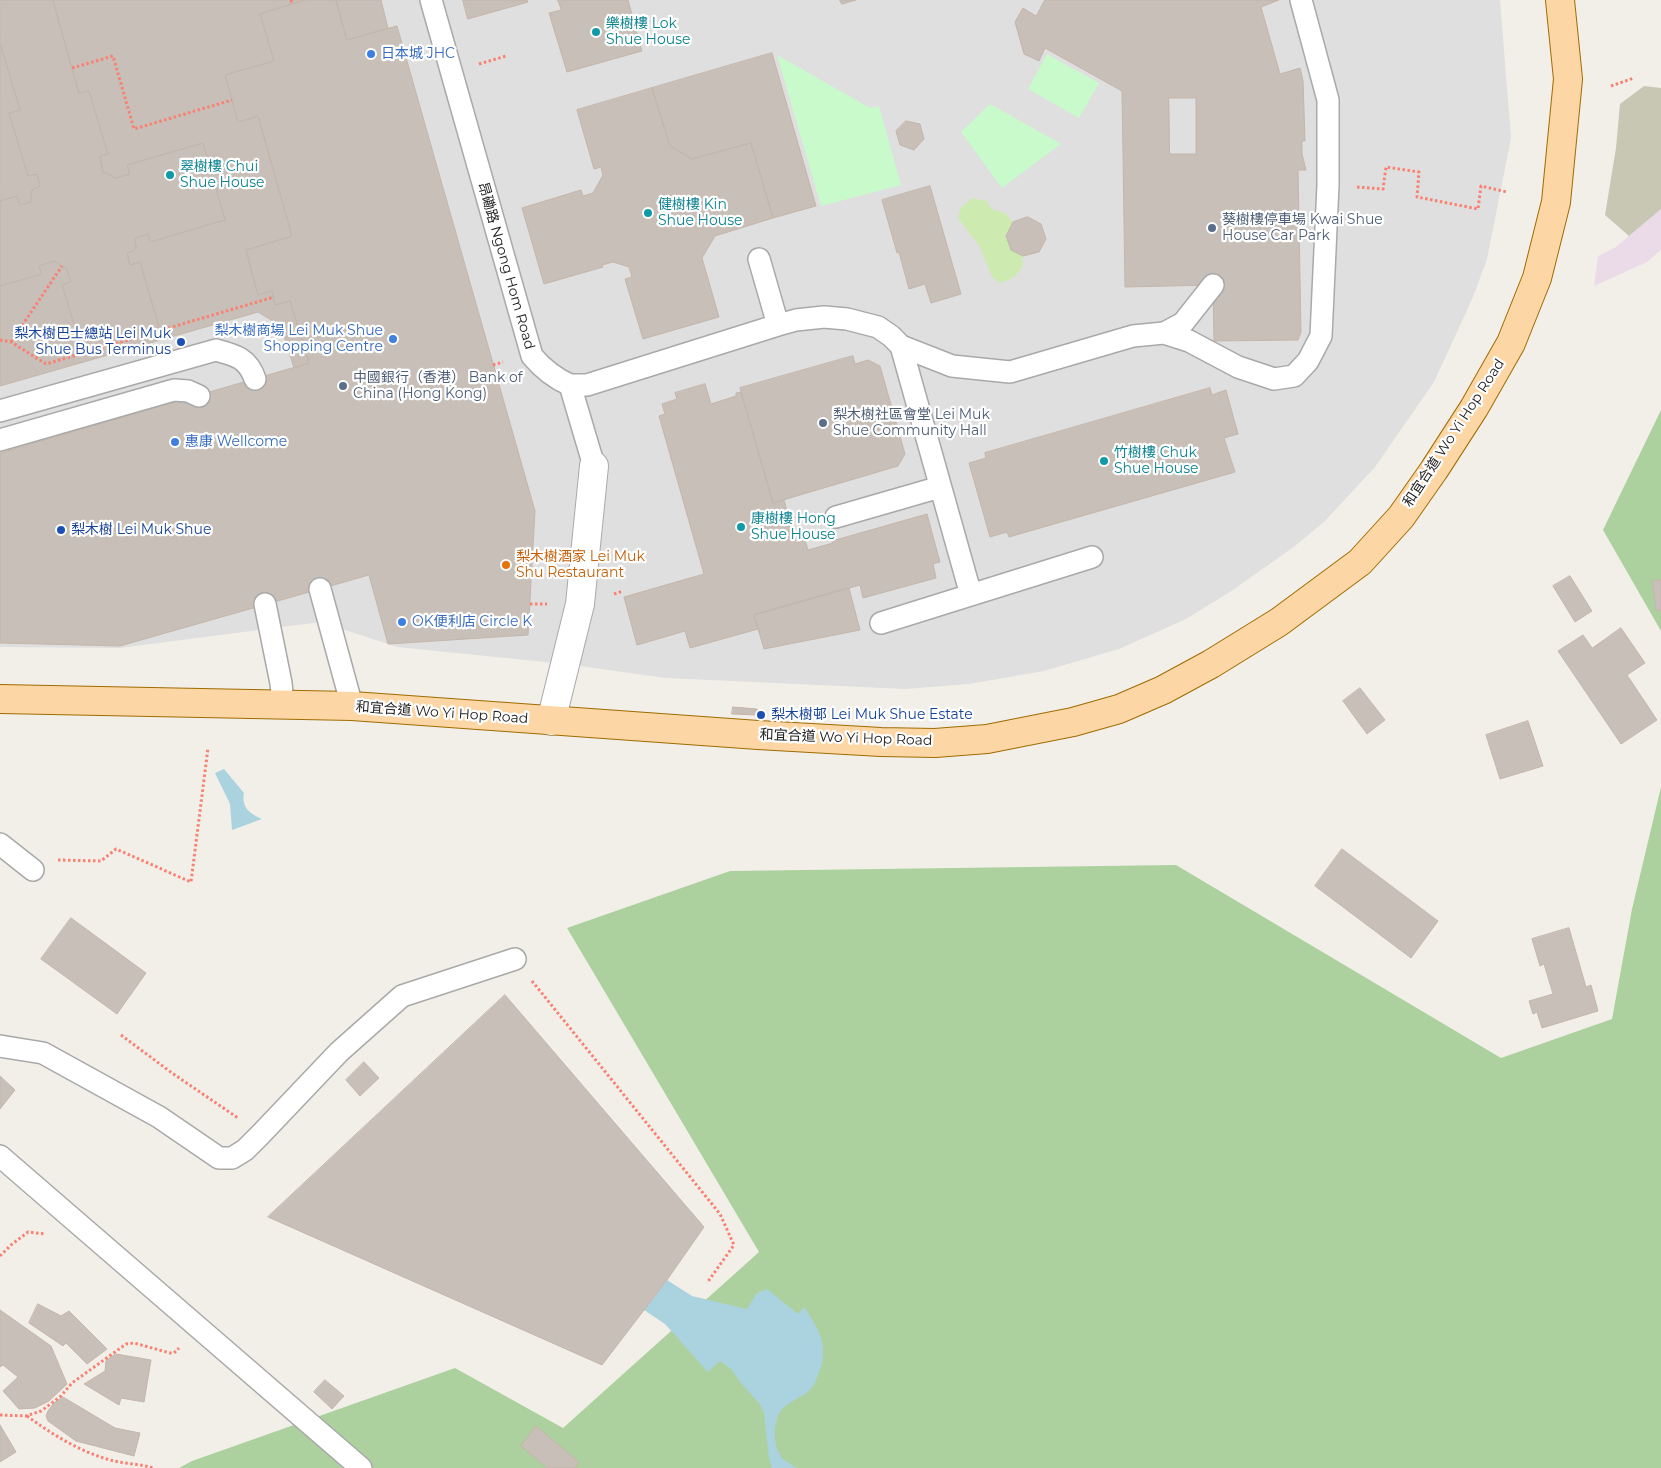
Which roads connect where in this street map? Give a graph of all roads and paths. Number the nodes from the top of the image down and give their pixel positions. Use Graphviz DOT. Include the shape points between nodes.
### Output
graph roads {
  1 [pos="431,0"];
  2 [pos="1301,0"];
  3 [pos="1560,0"];
  4 [pos="506,56"];
  5 [pos="473,66"];
  6 [pos="72,68"];
  7 [pos="1634,78"];
  8 [pos="1611,86"];
  9 [pos="232,100"];
  10 [pos="1328,185"];
  11 [pos="1507,192"];
  12 [pos="759,259"];
  13 [pos="62,266"];
  14 [pos="1213,285"];
  15 [pos="274,297"];
  16 [pos="778,325"];
  17 [pos="1164,333"];
  18 [pos="0,340"];
  19 [pos="11,342"];
  20 [pos="901,346"];
  21 [pos="503,362"];
  22 [pos="493,364"];
  23 [pos="255,379"];
  24 [pos="570,385"];
  25 [pos="199,396"];
  26 [pos="0,411"];
  27 [pos="0,440"];
  28 [pos="594,466"];
  29 [pos="940,488"];
  30 [pos="836,517"];
  31 [pos="1092,558"];
  32 [pos="320,589"];
  33 [pos="971,595"];
  34 [pos="265,604"];
  35 [pos="881,623"];
  36 [pos="0,699"];
  37 [pos="283,704"];
  38 [pos="352,706"];
  39 [pos="551,720"];
  40 [pos="208,748"];
  41 [pos="0,844"];
  42 [pos="26,865"];
  43 [pos="515,959"];
  44 [pos="121,1035"];
  45 [pos="0,1046"];
  46 [pos="261,1134"];
  47 [pos="0,1156"];
  48 [pos="707,1283"];
  49 [pos="179,1349"];
  50 [pos="0,1415"];
  51 [pos="26,1416"];
  52 [pos="153,1468"];
  53 [pos="361,1468"];
  1 -- 24 [label="lane, 昂磡路 Ngong Hom Road" via="532,356 557,379"];
  2 -- 10 [label="lane" via="1328,100"];
  3 -- 39 [label="main road, 和宜合道 Wo Yi Hop Road" via="1568,79 1556,202 1537,278 1511,344 1464,423 1401,517 1360,562 1279,622 1212,664 1119,709 1073,722 987,738 935,743 882,742"];
  4 -- 5 [label="path"];
  6 -- 9 [label="path" via="113,56 134,129"];
  7 -- 8 [label="path"];
  10 -- 11 [label="path" via="1383,189 1386,168 1419,172 1417,197 1478,209 1481,186"];
  10 -- 17 [label="lane" via="1321,336 1308,361 1294,376 1274,379 1238,367 1189,341"];
  12 -- 16 [label="lane"];
  13 -- 19 [label="path"];
  14 -- 17 [label="lane" via="1183,323"];
  15 -- 19 [label="path" via="46,364"];
  16 -- 20 [label="lane" via="824,317 847,318 878,327"];
  16 -- 24 [label="lane" via="587,385"];
  17 -- 20 [label="lane" via="1133,336 1010,372 952,366"];
  18 -- 19 [label="path"];
  20 -- 29 [label="lane"];
  21 -- 22 [label="path"];
  23 -- 26 [label="lane" via="252,370 236,355 216,350"];
  24 -- 28 [label="lane"];
  25 -- 27 [label="lane" via="174,390"];
  28 -- 39 [label="street" via="580,604"];
  29 -- 30 [label="lane"];
  29 -- 33 [label="lane"];
  31 -- 33 [label="lane"];
  32 -- 38 [label="lane"];
  33 -- 35 [label="lane"];
  34 -- 37 [label="lane"];
  36 -- 37 [label="main road, 和宜合道 Wo Yi Hop Road"];
  37 -- 38 [label="main road, 和宜合道 Wo Yi Hop Road"];
  38 -- 39 [label="main road, 和宜合道 Wo Yi Hop Road"];
  40 -- 42 [label="path" via="190,882 116,849 101,861"];
  41 -- 42 [label="lane"];
  43 -- 46 [label="lane" via="402,996 339,1052"];
  43 -- 48 [label="path" via="720,1214 734,1245"];
  44 -- 46 [label="path"];
  45 -- 46 [label="lane" via="43,1053 159,1117 219,1158 232,1158"];
  47 -- 53 [label="lane"];
  49 -- 51 [label="path" via="170,1353 134,1343 126,1344 72,1383 50,1406"];
  50 -- 51 [label="path"];
  51 -- 52 [label="path" via="90,1454"];
}
